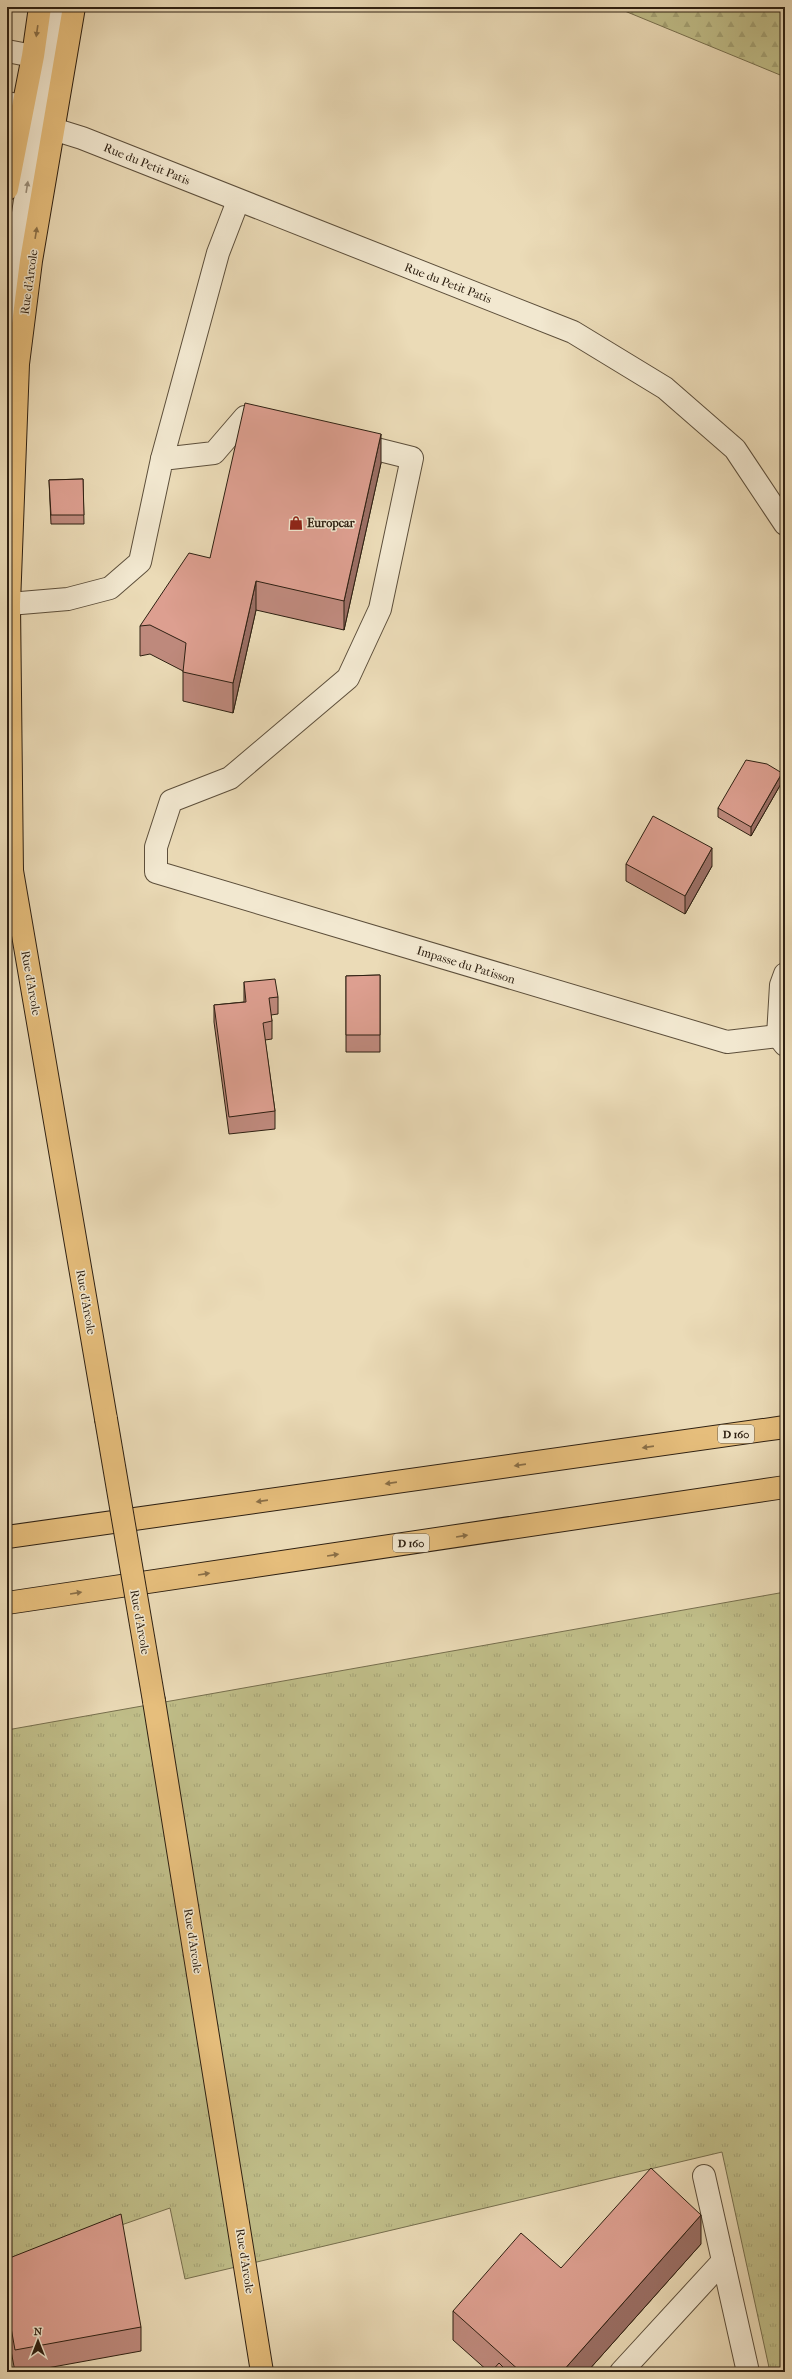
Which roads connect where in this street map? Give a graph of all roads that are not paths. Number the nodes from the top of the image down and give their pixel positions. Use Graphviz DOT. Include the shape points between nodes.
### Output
graph roads {
  1 [pos="40,7"];
  2 [pos="57,7"];
  3 [pos="74,7"];
  4 [pos="7,51"];
  5 [pos="34,56"];
  6 [pos="15,105"];
  7 [pos="45,126"];
  8 [pos="7,189"];
  9 [pos="238,201"];
  10 [pos="290,428"];
  11 [pos="336,440"];
  12 [pos="162,460"];
  13 [pos="785,524"];
  14 [pos="9,604"];
  15 [pos="7,840"];
  16 [pos="12,872"];
  17 [pos="785,974"];
  18 [pos="781,1041"];
  19 [pos="785,1427"];
  20 [pos="785,1487"];
  21 [pos="7,1528"];
  22 [pos="39,1532"];
  23 [pos="7,1537"];
  24 [pos="37,1599"];
  25 [pos="7,1603"];
  26 [pos="7,1615"];
  27 [pos="704,2176"];
  28 [pos="723,2261"];
  29 [pos="262,2372"];
  30 [pos="621,2372"];
  31 [pos="748,2372"];
  1 -- 5 [label="main road, one-way"];
  2 -- 7 [label="street" via="58,16 49,58"];
  3 -- 7 [label="main road, Rue d'Arcole"];
  4 -- 5 [label="street"];
  5 -- 6 [label="main road"];
  5 -- 7 [label="street"];
  6 -- 7 [label="street"];
  6 -- 8 [label="main road"];
  7 -- 9 [label="street, Rue du Petit Patis" via="82,138"];
  14 -- 7 [label="main road, Rue d'Arcole, one-way" via="18,364"];
  9 -- 12 [label="street" via="218,253"];
  9 -- 13 [label="street, Rue du Petit Patis" via="573,332 665,388 735,450"];
  10 -- 12 [label="street" via="244,417 214,453"];
  11 -- 18 [label="street, Impasse du Patisson" via="412,458 380,609 348,678 230,778 172,801 156,847 156,872 727,1042"];
  12 -- 14 [label="street" via="140,562 110,588 68,599"];
  14 -- 16 [label="main road, Rue d'Arcole"];
  15 -- 16 [label="main road, Rue d'Arcole"];
  16 -- 29 [label="main road, Rue d'Arcole, bridge" via="154,1701"];
  17 -- 18 [label="street" via="781,985"];
  19 -- 22 [label="main road, D 160, one-way"];
  24 -- 20 [label="main road, D 160, one-way"];
  21 -- 22 [label="main road, D 160"];
  22 -- 23 [label="main road, D 160"];
  24 -- 25 [label="main road, D 160"];
  24 -- 26 [label="main road"];
  27 -- 28 [label="street"];
  28 -- 30 [label="street"];
  28 -- 31 [label="street"];
}
